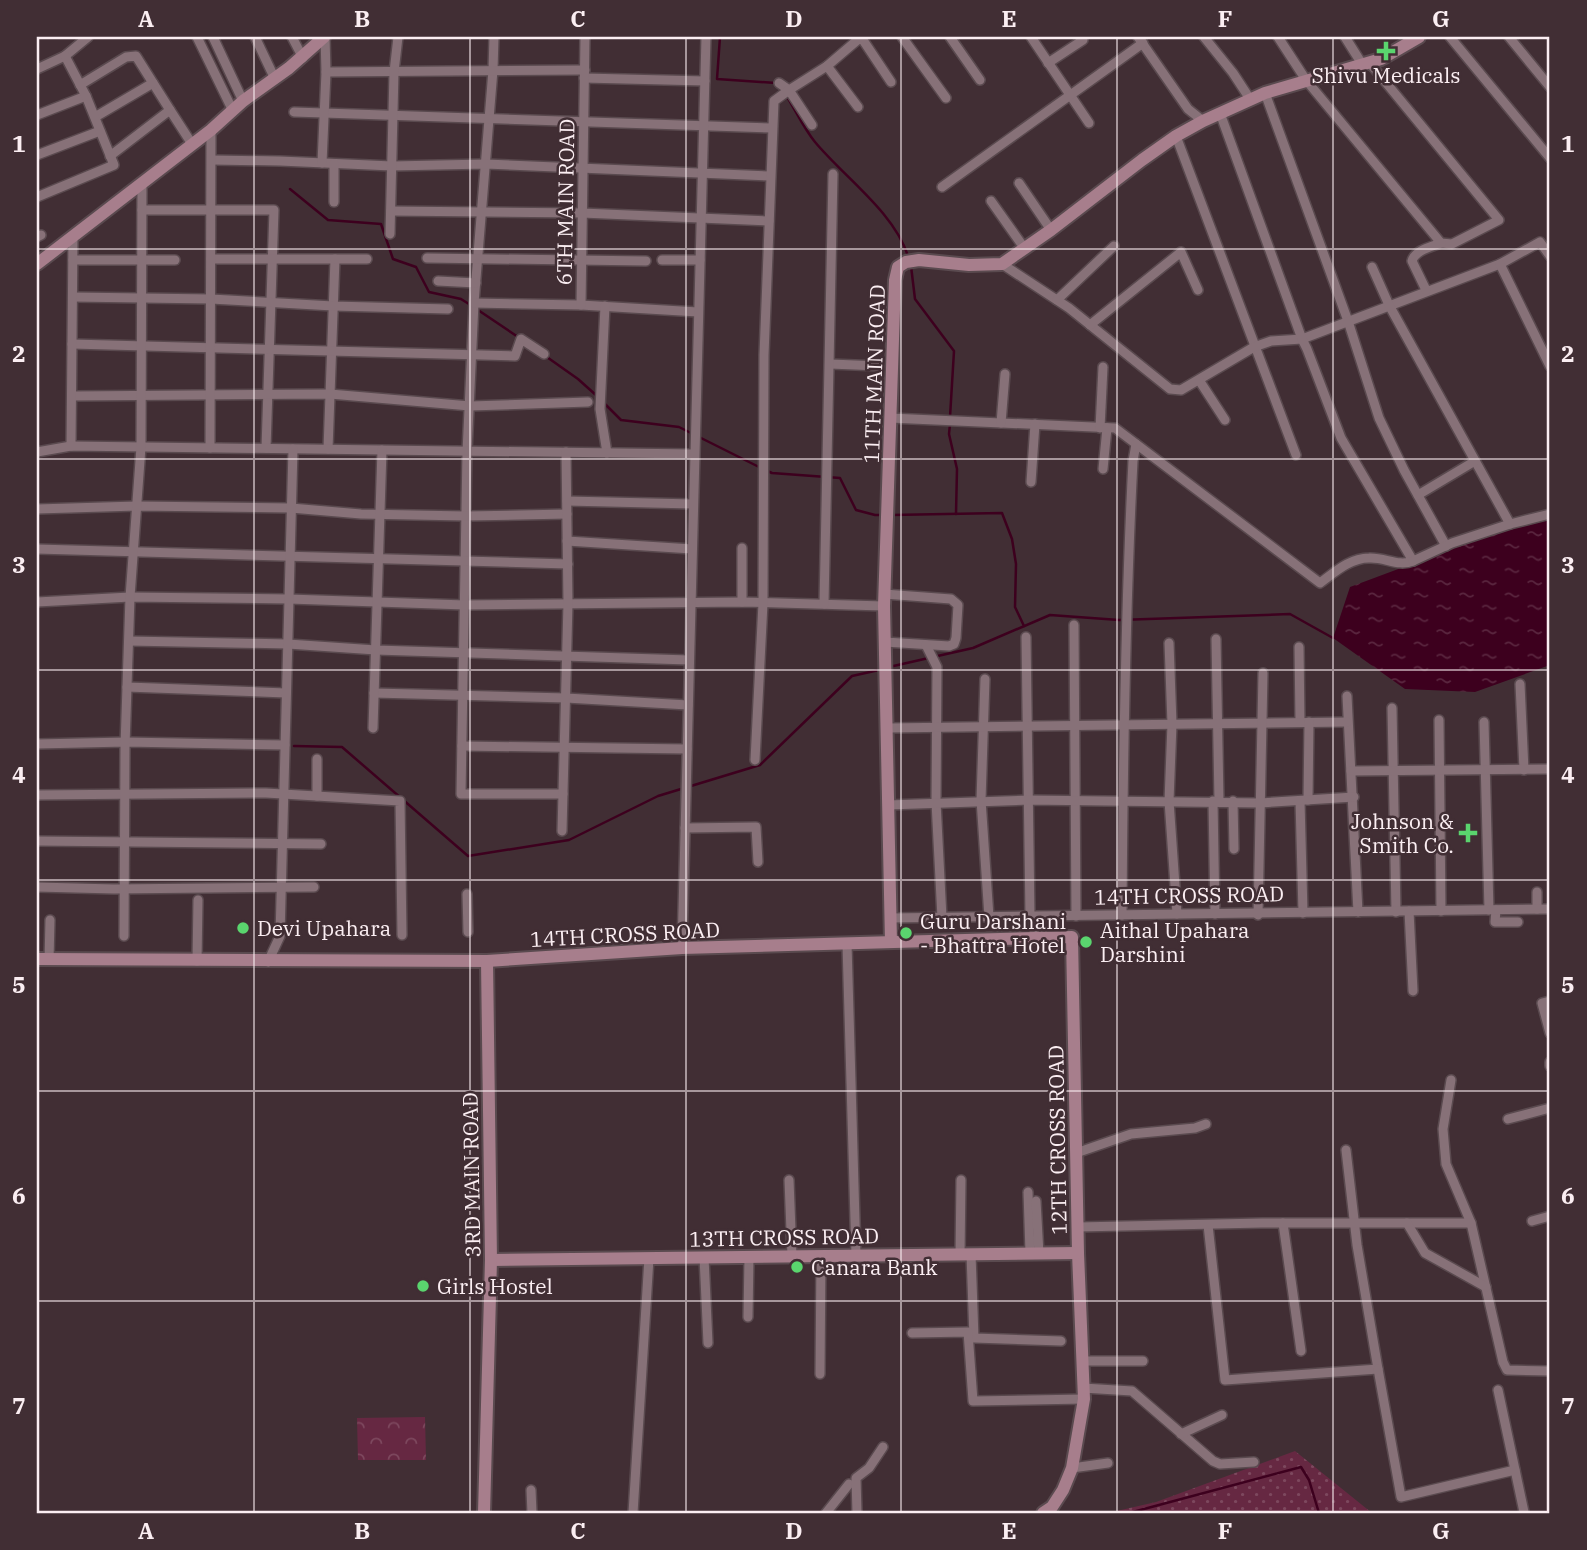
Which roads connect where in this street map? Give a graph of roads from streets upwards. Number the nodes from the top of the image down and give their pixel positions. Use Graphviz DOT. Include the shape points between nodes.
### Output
graph roads {
  1 [pos="88,37"];
  2 [pos="197,37"];
  3 [pos="213,37"];
  4 [pos="255,37"];
  5 [pos="292,37"];
  6 [pos="324,37"];
  7 [pos="398,37"];
  8 [pos="494,37"];
  9 [pos="585,37"];
  10 [pos="706,37"];
  11 [pos="902,37"];
  12 [pos="950,37"];
  13 [pos="1031,37"];
  14 [pos="1081,37"];
  15 [pos="1204,37"];
  16 [pos="1278,37"];
  17 [pos="1345,37"];
  18 [pos="1450,37"];
  19 [pos="1509,37"];
  20 [pos="1411,39"];
  21 [pos="1140,40"];
  22 [pos="65,56"];
  23 [pos="303,58"];
  24 [pos="1048,63"];
  25 [pos="1366,63"];
  26 [pos="827,66"];
  27 [pos="37,69"];
  28 [pos="493,70"];
  29 [pos="326,72"];
  30 [pos="394,72"];
  31 [pos="584,74"];
  32 [pos="275,79"];
  33 [pos="980,80"];
  34 [pos="1306,80"];
  35 [pos="705,81"];
  36 [pos="891,82"];
  37 [pos="153,83"];
  38 [pos="779,83"];
  39 [pos="80,85"];
  40 [pos="1550,87"];
  41 [pos="789,90"];
  42 [pos="1265,93"];
  43 [pos="1070,94"];
  44 [pos="86,96"];
  45 [pos="946,98"];
  46 [pos="1250,99"];
  47 [pos="243,101"];
  48 [pos="858,107"];
  49 [pos="170,110"];
  50 [pos="233,111"];
  51 [pos="294,112"];
  52 [pos="324,113"];
  53 [pos="1220,113"];
  54 [pos="37,115"];
  55 [pos="95,117"];
  56 [pos="393,117"];
  57 [pos="489,119"];
  58 [pos="1203,121"];
  59 [pos="584,122"];
  60 [pos="1089,122"];
  61 [pos="812,125"];
  62 [pos="704,127"];
  63 [pos="772,128"];
  64 [pos="211,130"];
  65 [pos="100,131"];
  66 [pos="1176,136"];
  67 [pos="192,144"];
  68 [pos="37,155"];
  69 [pos="110,156"];
  70 [pos="1550,158"];
  71 [pos="212,160"];
  72 [pos="322,163"];
  73 [pos="334,164"];
  74 [pos="486,164"];
  75 [pos="392,166"];
  76 [pos="583,169"];
  77 [pos="704,172"];
  78 [pos="833,174"];
  79 [pos="770,176"];
  80 [pos="142,183"];
  81 [pos="1019,183"];
  82 [pos="942,187"];
  83 [pos="37,197"];
  84 [pos="991,201"];
  85 [pos="334,202"];
  86 [pos="211,209"];
  87 [pos="142,210"];
  88 [pos="391,211"];
  89 [pos="482,211"];
  90 [pos="582,213"];
  91 [pos="702,220"];
  92 [pos="769,221"];
  93 [pos="1051,230"];
  94 [pos="390,234"];
  95 [pos="73,236"];
  96 [pos="1441,243"];
  97 [pos="1114,246"];
  98 [pos="1025,249"];
  99 [pos="1550,256"];
  100 [pos="427,258"];
  101 [pos="211,259"];
  102 [pos="272,259"];
  103 [pos="335,259"];
  104 [pos="368,259"];
  105 [pos="478,259"];
  106 [pos="73,260"];
  107 [pos="142,260"];
  108 [pos="175,260"];
  109 [pos="582,260"];
  110 [pos="662,260"];
  111 [pos="700,260"];
  112 [pos="646,261"];
  113 [pos="37,264"];
  114 [pos="1002,264"];
  115 [pos="1500,264"];
  116 [pos="1372,267"];
  117 [pos="438,281"];
  118 [pos="476,283"];
  119 [pos="1198,290"];
  120 [pos="1426,290"];
  121 [pos="73,297"];
  122 [pos="141,299"];
  123 [pos="211,299"];
  124 [pos="1057,300"];
  125 [pos="270,302"];
  126 [pos="474,303"];
  127 [pos="581,305"];
  128 [pos="1389,305"];
  129 [pos="333,306"];
  130 [pos="605,306"];
  131 [pos="448,309"];
  132 [pos="698,312"];
  133 [pos="1348,321"];
  134 [pos="1090,325"];
  135 [pos="1301,340"];
  136 [pos="72,344"];
  137 [pos="141,345"];
  138 [pos="210,346"];
  139 [pos="1254,347"];
  140 [pos="269,349"];
  141 [pos="332,351"];
  142 [pos="544,355"];
  143 [pos="472,356"];
  144 [pos="830,364"];
  145 [pos="880,366"];
  146 [pos="1550,366"];
  147 [pos="1103,368"];
  148 [pos="1005,374"];
  149 [pos="1199,380"];
  150 [pos="210,394"];
  151 [pos="268,394"];
  152 [pos="330,394"];
  153 [pos="72,396"];
  154 [pos="141,397"];
  155 [pos="588,402"];
  156 [pos="470,406"];
  157 [pos="890,418"];
  158 [pos="1225,421"];
  159 [pos="1001,423"];
  160 [pos="1035,424"];
  161 [pos="1104,428"];
  162 [pos="1136,444"];
  163 [pos="71,446"];
  164 [pos="141,447"];
  165 [pos="210,448"];
  166 [pos="266,448"];
  167 [pos="293,449"];
  168 [pos="328,449"];
  169 [pos="382,450"];
  170 [pos="37,452"];
  171 [pos="467,452"];
  172 [pos="566,452"];
  173 [pos="607,453"];
  174 [pos="694,454"];
  175 [pos="1296,455"];
  176 [pos="1475,461"];
  177 [pos="1103,469"];
  178 [pos="1031,482"];
  179 [pos="1418,495"];
  180 [pos="567,501"];
  181 [pos="693,504"];
  182 [pos="137,506"];
  183 [pos="292,508"];
  184 [pos="37,509"];
  185 [pos="381,514"];
  186 [pos="567,514"];
  187 [pos="1550,514"];
  188 [pos="466,516"];
  189 [pos="1510,524"];
  190 [pos="567,541"];
  191 [pos="1446,546"];
  192 [pos="742,548"];
  193 [pos="37,549"];
  194 [pos="692,549"];
  195 [pos="133,551"];
  196 [pos="290,555"];
  197 [pos="379,558"];
  198 [pos="1413,561"];
  199 [pos="466,562"];
  200 [pos="568,564"];
  201 [pos="130,597"];
  202 [pos="289,599"];
  203 [pos="884,600"];
  204 [pos="37,601"];
  205 [pos="690,602"];
  206 [pos="742,602"];
  207 [pos="568,603"];
  208 [pos="763,603"];
  209 [pos="377,604"];
  210 [pos="824,604"];
  211 [pos="465,605"];
  212 [pos="1074,625"];
  213 [pos="1026,637"];
  214 [pos="1216,639"];
  215 [pos="129,641"];
  216 [pos="884,642"];
  217 [pos="1170,643"];
  218 [pos="288,644"];
  219 [pos="926,645"];
  220 [pos="1299,647"];
  221 [pos="376,650"];
  222 [pos="464,653"];
  223 [pos="567,656"];
  224 [pos="689,660"];
  225 [pos="1263,673"];
  226 [pos="985,679"];
  227 [pos="1520,684"];
  228 [pos="127,687"];
  229 [pos="286,693"];
  230 [pos="374,693"];
  231 [pos="463,696"];
  232 [pos="1347,696"];
  233 [pos="566,698"];
  234 [pos="688,705"];
  235 [pos="1392,708"];
  236 [pos="1438,720"];
  237 [pos="1304,722"];
  238 [pos="1347,722"];
  239 [pos="1484,722"];
  240 [pos="1218,723"];
  241 [pos="1262,723"];
  242 [pos="1172,724"];
  243 [pos="1126,725"];
  244 [pos="1074,726"];
  245 [pos="936,727"];
  246 [pos="983,727"];
  247 [pos="1028,727"];
  248 [pos="373,728"];
  249 [pos="888,728"];
  250 [pos="126,742"];
  251 [pos="37,744"];
  252 [pos="285,745"];
  253 [pos="462,746"];
  254 [pos="565,747"];
  255 [pos="687,749"];
  256 [pos="317,759"];
  257 [pos="755,760"];
  258 [pos="1550,769"];
  259 [pos="1524,770"];
  260 [pos="1351,771"];
  261 [pos="1393,771"];
  262 [pos="1438,771"];
  263 [pos="1487,771"];
  264 [pos="125,794"];
  265 [pos="563,794"];
  266 [pos="37,795"];
  267 [pos="284,795"];
  268 [pos="317,796"];
  269 [pos="1354,797"];
  270 [pos="981,800"];
  271 [pos="1029,800"];
  272 [pos="1304,800"];
  273 [pos="1075,801"];
  274 [pos="1122,801"];
  275 [pos="1168,801"];
  276 [pos="1216,801"];
  277 [pos="1233,801"];
  278 [pos="936,802"];
  279 [pos="1261,803"];
  280 [pos="888,805"];
  281 [pos="685,828"];
  282 [pos="562,831"];
  283 [pos="37,841"];
  284 [pos="124,842"];
  285 [pos="283,843"];
  286 [pos="321,845"];
  287 [pos="1234,849"];
  288 [pos="758,862"];
  289 [pos="37,887"];
  290 [pos="282,887"];
  291 [pos="314,887"];
  292 [pos="124,888"];
  293 [pos="1537,892"];
  294 [pos="467,894"];
  295 [pos="198,900"];
  296 [pos="1537,909"];
  297 [pos="1550,909"];
  298 [pos="1492,910"];
  299 [pos="1409,911"];
  300 [pos="1441,911"];
  301 [pos="1358,912"];
  302 [pos="1396,912"];
  303 [pos="1303,913"];
  304 [pos="1215,914"];
  305 [pos="1122,915"];
  306 [pos="1177,915"];
  307 [pos="1258,915"];
  308 [pos="1030,916"];
  309 [pos="1076,916"];
  310 [pos="989,917"];
  311 [pos="942,918"];
  312 [pos="890,919"];
  313 [pos="50,920"];
  314 [pos="1518,922"];
  315 [pos="468,932"];
  316 [pos="402,935"];
  317 [pos="124,936"];
  318 [pos="1036,938"];
  319 [pos="891,942"];
  320 [pos="847,944"];
  321 [pos="682,948"];
  322 [pos="43,960"];
  323 [pos="197,961"];
  324 [pos="487,961"];
  325 [pos="268,962"];
  326 [pos="1413,990"];
  327 [pos="1550,1002"];
  328 [pos="1550,1033"];
  329 [pos="1451,1080"];
  330 [pos="1550,1108"];
  331 [pos="1508,1119"];
  332 [pos="1206,1124"];
  333 [pos="1346,1150"];
  334 [pos="1076,1153"];
  335 [pos="789,1180"];
  336 [pos="961,1180"];
  337 [pos="1028,1192"];
  338 [pos="1036,1201"];
  339 [pos="1550,1216"];
  340 [pos="1532,1221"];
  341 [pos="1283,1223"];
  342 [pos="1407,1223"];
  343 [pos="1471,1223"];
  344 [pos="1208,1224"];
  345 [pos="1356,1224"];
  346 [pos="1078,1227"];
  347 [pos="1034,1253"];
  348 [pos="1078,1253"];
  349 [pos="966,1254"];
  350 [pos="856,1255"];
  351 [pos="792,1256"];
  352 [pos="821,1256"];
  353 [pos="704,1257"];
  354 [pos="749,1257"];
  355 [pos="649,1258"];
  356 [pos="491,1260"];
  357 [pos="1486,1287"];
  358 [pos="748,1317"];
  359 [pos="912,1333"];
  360 [pos="1061,1341"];
  361 [pos="708,1343"];
  362 [pos="1301,1351"];
  363 [pos="1082,1361"];
  364 [pos="1143,1362"];
  365 [pos="1378,1369"];
  366 [pos="1550,1371"];
  367 [pos="820,1374"];
  368 [pos="1498,1390"];
  369 [pos="1083,1393"];
  370 [pos="1222,1415"];
  371 [pos="1181,1434"];
  372 [pos="883,1447"];
  373 [pos="1108,1462"];
  374 [pos="1254,1462"];
  375 [pos="1072,1468"];
  376 [pos="1515,1471"];
  377 [pos="849,1484"];
  378 [pos="531,1490"];
  379 [pos="1524,1512"];
  380 [pos="484,1513"];
  381 [pos="532,1513"];
  382 [pos="633,1513"];
  383 [pos="826,1513"];
  384 [pos="857,1513"];
  385 [pos="1043,1513"];
  1 -- 22 [label="street"];
  2 -- 50 [label="street"];
  3 -- 47 [label="street"];
  4 -- 32 [label="street"];
  5 -- 23 [label="street"];
  6 -- 23 [label="street"];
  6 -- 29 [label="street"];
  7 -- 30 [label="street"];
  8 -- 28 [label="street"];
  9 -- 31 [label="street, 6TH MAIN ROAD"];
  10 -- 35 [label="street"];
  11 -- 45 [label="street"];
  12 -- 33 [label="street"];
  13 -- 24 [label="street"];
  14 -- 24 [label="street" via="1083,40"];
  15 -- 46 [label="street"];
  16 -- 34 [label="street"];
  17 -- 25 [label="street"];
  18 -- 70 [label="street"];
  19 -- 40 [label="street"];
  20 -- 25 [label="street" via="1381,59"];
  21 -- 43 [label="street"];
  21 -- 58 [label="street" via="1188,108"];
  22 -- 27 [label="street"];
  22 -- 39 [label="street"];
  23 -- 32 [label="street"];
  24 -- 43 [label="street"];
  25 -- 34 [label="street"];
  25 -- 96 [label="street" via="1499,220 1452,243"];
  26 -- 36 [label="street" via="861,37"];
  26 -- 41 [label="street"];
  26 -- 48 [label="street"];
  28 -- 30 [label="street"];
  28 -- 31 [label="street"];
  28 -- 57 [label="street"];
  29 -- 30 [label="street"];
  29 -- 52 [label="street"];
  30 -- 56 [label="street"];
  31 -- 35 [label="street"];
  31 -- 59 [label="street, 6TH MAIN ROAD"];
  32 -- 47 [label="street"];
  34 -- 42 [label="street"];
  34 -- 96 [label="street"];
  35 -- 62 [label="street"];
  37 -- 39 [label="street" via="136,56 126,57"];
  37 -- 49 [label="street"];
  37 -- 55 [label="street"];
  38 -- 41 [label="street"];
  39 -- 44 [label="street"];
  41 -- 61 [label="street"];
  41 -- 63 [label="street" via="774,101"];
  42 -- 46 [label="street"];
  42 -- 133 [label="street"];
  43 -- 60 [label="street"];
  43 -- 82 [label="street"];
  44 -- 54 [label="street"];
  44 -- 55 [label="street"];
  46 -- 53 [label="street"];
  47 -- 50 [label="street"];
  49 -- 67 [label="street"];
  49 -- 69 [label="street"];
  50 -- 64 [label="street"];
  51 -- 52 [label="street"];
  52 -- 56 [label="street"];
  52 -- 72 [label="street"];
  53 -- 58 [label="street"];
  53 -- 135 [label="street"];
  55 -- 65 [label="street"];
  56 -- 57 [label="street"];
  56 -- 75 [label="street"];
  57 -- 59 [label="street"];
  57 -- 74 [label="street"];
  58 -- 66 [label="street"];
  59 -- 62 [label="street"];
  59 -- 76 [label="street, 6TH MAIN ROAD"];
  62 -- 63 [label="street"];
  62 -- 77 [label="street"];
  63 -- 79 [label="street"];
  64 -- 67 [label="street"];
  64 -- 71 [label="street"];
  65 -- 68 [label="street"];
  65 -- 69 [label="street"];
  66 -- 93 [label="street"];
  66 -- 139 [label="street"];
  67 -- 80 [label="street"];
  69 -- 83 [label="street" via="114,165"];
  71 -- 72 [label="street"];
  71 -- 86 [label="street"];
  72 -- 73 [label="street"];
  73 -- 75 [label="street"];
  73 -- 85 [label="street"];
  74 -- 75 [label="street"];
  74 -- 76 [label="street"];
  74 -- 89 [label="street"];
  75 -- 88 [label="street"];
  76 -- 77 [label="street"];
  76 -- 90 [label="street, 6TH MAIN ROAD"];
  77 -- 79 [label="street"];
  77 -- 91 [label="street"];
  78 -- 144 [label="street"];
  79 -- 92 [label="street"];
  80 -- 87 [label="street"];
  80 -- 95 [label="street"];
  81 -- 93 [label="street"];
  84 -- 98 [label="street"];
  86 -- 87 [label="street"];
  86 -- 101 [label="street"];
  86 -- 102 [label="street" via="274,210"];
  87 -- 107 [label="street"];
  88 -- 89 [label="street"];
  88 -- 94 [label="street"];
  89 -- 90 [label="street"];
  89 -- 105 [label="street"];
  90 -- 91 [label="street"];
  90 -- 109 [label="street, 6TH MAIN ROAD"];
  91 -- 92 [label="street"];
  91 -- 111 [label="street"];
  92 -- 208 [label="street"];
  93 -- 98 [label="street"];
  95 -- 106 [label="street"];
  95 -- 113 [label="street"];
  96 -- 120 [label="street" via="1419,252 1412,261"];
  97 -- 124 [label="street"];
  98 -- 114 [label="street"];
  99 -- 115 [label="street" via="1540,242"];
  100 -- 105 [label="street"];
  101 -- 102 [label="street"];
  101 -- 123 [label="street"];
  102 -- 103 [label="street"];
  102 -- 125 [label="street"];
  103 -- 104 [label="street"];
  103 -- 129 [label="street"];
  105 -- 109 [label="street"];
  105 -- 118 [label="street"];
  106 -- 107 [label="street"];
  106 -- 121 [label="street"];
  107 -- 108 [label="street"];
  107 -- 122 [label="street"];
  109 -- 112 [label="street"];
  109 -- 127 [label="street, 6TH MAIN ROAD"];
  110 -- 111 [label="street"];
  111 -- 132 [label="street"];
  114 -- 124 [label="street"];
  114 -- 157 [label="street, 11TH MAIN ROAD" via="910,261 898,267"];
  115 -- 120 [label="street"];
  115 -- 146 [label="street"];
  116 -- 128 [label="street"];
  117 -- 118 [label="street"];
  118 -- 126 [label="street"];
  119 -- 134 [label="street" via="1181,252"];
  120 -- 128 [label="street"];
  121 -- 122 [label="street"];
  121 -- 136 [label="street"];
  122 -- 123 [label="street"];
  122 -- 137 [label="street"];
  123 -- 125 [label="street"];
  123 -- 138 [label="street"];
  124 -- 134 [label="street"];
  125 -- 129 [label="street"];
  125 -- 140 [label="street"];
  126 -- 127 [label="street"];
  126 -- 143 [label="street"];
  127 -- 130 [label="street, 6TH MAIN ROAD"];
  128 -- 133 [label="street"];
  128 -- 176 [label="street"];
  129 -- 131 [label="street"];
  129 -- 141 [label="street"];
  130 -- 132 [label="street, 6TH MAIN ROAD"];
  130 -- 173 [label="street" via="600,409"];
  132 -- 174 [label="street"];
  133 -- 135 [label="street"];
  133 -- 179 [label="street" via="1379,418"];
  134 -- 149 [label="street" via="1170,389 1181,390"];
  135 -- 139 [label="street" via="1270,341"];
  135 -- 198 [label="street" via="1341,438"];
  136 -- 137 [label="street"];
  136 -- 153 [label="street"];
  137 -- 138 [label="street"];
  137 -- 154 [label="street"];
  138 -- 140 [label="street"];
  138 -- 150 [label="street"];
  139 -- 149 [label="street"];
  139 -- 175 [label="street"];
  140 -- 141 [label="street"];
  140 -- 151 [label="street"];
  141 -- 143 [label="street"];
  141 -- 152 [label="street"];
  142 -- 143 [label="street" via="521,339 515,356"];
  143 -- 156 [label="street"];
  144 -- 145 [label="street"];
  144 -- 210 [label="street"];
  147 -- 161 [label="street"];
  148 -- 159 [label="street"];
  149 -- 158 [label="street"];
  150 -- 151 [label="street"];
  150 -- 154 [label="street"];
  150 -- 165 [label="street"];
  151 -- 152 [label="street"];
  151 -- 166 [label="street"];
  152 -- 156 [label="street"];
  152 -- 168 [label="street"];
  153 -- 154 [label="street"];
  153 -- 163 [label="street"];
  154 -- 164 [label="street"];
  155 -- 156 [label="street"];
  156 -- 171 [label="street"];
  157 -- 159 [label="street"];
  157 -- 203 [label="street, 11TH MAIN ROAD"];
  159 -- 160 [label="street"];
  160 -- 161 [label="street"];
  160 -- 178 [label="street"];
  161 -- 162 [label="street" via="1115,428"];
  161 -- 177 [label="street"];
  162 -- 198 [label="street" via="1320,583 1346,564 1369,558 1405,564"];
  162 -- 243 [label="street" via="1125,617"];
  163 -- 164 [label="street"];
  163 -- 170 [label="street"];
  164 -- 165 [label="street"];
  164 -- 182 [label="street"];
  165 -- 166 [label="street"];
  166 -- 167 [label="street"];
  167 -- 168 [label="street"];
  167 -- 183 [label="street"];
  168 -- 169 [label="street"];
  169 -- 171 [label="street"];
  169 -- 185 [label="street"];
  171 -- 172 [label="street"];
  171 -- 188 [label="street"];
  172 -- 173 [label="street"];
  172 -- 180 [label="street"];
  173 -- 174 [label="street"];
  174 -- 181 [label="street"];
  176 -- 179 [label="street"];
  176 -- 189 [label="street"];
  179 -- 191 [label="street"];
  180 -- 181 [label="street"];
  180 -- 186 [label="street"];
  181 -- 194 [label="street"];
  182 -- 183 [label="street"];
  182 -- 184 [label="street"];
  182 -- 195 [label="street"];
  183 -- 185 [label="street"];
  183 -- 196 [label="street"];
  185 -- 188 [label="street"];
  185 -- 197 [label="street"];
  186 -- 188 [label="street"];
  186 -- 190 [label="street"];
  187 -- 189 [label="street"];
  188 -- 199 [label="street"];
  189 -- 191 [label="street"];
  190 -- 194 [label="street"];
  190 -- 200 [label="street"];
  191 -- 198 [label="street"];
  192 -- 206 [label="street"];
  193 -- 195 [label="street"];
  194 -- 205 [label="street"];
  195 -- 196 [label="street"];
  195 -- 201 [label="street"];
  196 -- 197 [label="street"];
  196 -- 202 [label="street"];
  197 -- 199 [label="street"];
  197 -- 209 [label="street"];
  199 -- 200 [label="street"];
  199 -- 211 [label="street"];
  200 -- 207 [label="street"];
  201 -- 202 [label="street"];
  201 -- 204 [label="street"];
  201 -- 215 [label="street"];
  202 -- 209 [label="street"];
  202 -- 218 [label="street"];
  203 -- 210 [label="street"];
  203 -- 216 [label="street, 11TH MAIN ROAD"];
  203 -- 219 [label="street" via="955,600 954,644"];
  205 -- 206 [label="street"];
  205 -- 207 [label="street"];
  205 -- 224 [label="street"];
  206 -- 208 [label="street"];
  207 -- 211 [label="street"];
  207 -- 223 [label="street"];
  208 -- 210 [label="street"];
  208 -- 257 [label="street"];
  209 -- 211 [label="street"];
  209 -- 221 [label="street"];
  211 -- 222 [label="street"];
  212 -- 244 [label="street"];
  213 -- 247 [label="street"];
  214 -- 240 [label="street"];
  215 -- 218 [label="street"];
  215 -- 228 [label="street"];
  216 -- 219 [label="street"];
  216 -- 249 [label="street, 11TH MAIN ROAD"];
  217 -- 242 [label="street"];
  218 -- 221 [label="street"];
  218 -- 229 [label="street"];
  219 -- 245 [label="street" via="937,667"];
  220 -- 237 [label="street"];
  221 -- 222 [label="street"];
  221 -- 230 [label="street"];
  222 -- 223 [label="street"];
  222 -- 231 [label="street"];
  223 -- 224 [label="street"];
  223 -- 233 [label="street"];
  224 -- 234 [label="street"];
  225 -- 241 [label="street"];
  226 -- 246 [label="street"];
  227 -- 259 [label="street"];
  228 -- 229 [label="street"];
  228 -- 250 [label="street"];
  229 -- 252 [label="street"];
  230 -- 231 [label="street"];
  230 -- 248 [label="street"];
  231 -- 233 [label="street"];
  231 -- 253 [label="street"];
  232 -- 238 [label="street"];
  233 -- 234 [label="street"];
  233 -- 254 [label="street"];
  234 -- 255 [label="street"];
  235 -- 261 [label="street"];
  236 -- 262 [label="street"];
  237 -- 238 [label="street"];
  237 -- 241 [label="street"];
  237 -- 272 [label="street"];
  238 -- 260 [label="street"];
  239 -- 263 [label="street"];
  240 -- 241 [label="street"];
  240 -- 242 [label="street"];
  240 -- 276 [label="street"];
  241 -- 279 [label="street"];
  242 -- 243 [label="street"];
  242 -- 275 [label="street"];
  243 -- 244 [label="street"];
  243 -- 274 [label="street"];
  244 -- 247 [label="street"];
  244 -- 273 [label="street"];
  245 -- 246 [label="street"];
  245 -- 249 [label="street"];
  245 -- 278 [label="street"];
  246 -- 247 [label="street"];
  246 -- 270 [label="street"];
  247 -- 271 [label="street"];
  249 -- 280 [label="street, 11TH MAIN ROAD"];
  250 -- 251 [label="street"];
  250 -- 252 [label="street"];
  250 -- 264 [label="street"];
  252 -- 267 [label="street"];
  253 -- 254 [label="street"];
  253 -- 265 [label="street" via="461,794"];
  254 -- 255 [label="street"];
  254 -- 265 [label="street"];
  255 -- 281 [label="street"];
  256 -- 268 [label="street"];
  258 -- 259 [label="street"];
  259 -- 263 [label="street"];
  260 -- 261 [label="street"];
  260 -- 269 [label="street"];
  261 -- 262 [label="street"];
  261 -- 302 [label="street"];
  262 -- 263 [label="street"];
  262 -- 300 [label="street"];
  263 -- 298 [label="street"];
  264 -- 266 [label="street"];
  264 -- 267 [label="street"];
  264 -- 284 [label="street"];
  265 -- 282 [label="street"];
  267 -- 268 [label="street"];
  267 -- 285 [label="street"];
  268 -- 316 [label="street" via="400,800"];
  269 -- 272 [label="street"];
  269 -- 301 [label="street"];
  270 -- 271 [label="street"];
  270 -- 278 [label="street"];
  270 -- 310 [label="street"];
  271 -- 273 [label="street"];
  271 -- 308 [label="street"];
  272 -- 279 [label="street"];
  272 -- 303 [label="street"];
  273 -- 274 [label="street"];
  273 -- 309 [label="street"];
  274 -- 275 [label="street"];
  274 -- 305 [label="street"];
  275 -- 276 [label="street"];
  275 -- 306 [label="street"];
  276 -- 277 [label="street"];
  276 -- 304 [label="street"];
  277 -- 279 [label="street"];
  277 -- 287 [label="street"];
  278 -- 280 [label="street"];
  278 -- 311 [label="street"];
  279 -- 307 [label="street"];
  280 -- 312 [label="street, 11TH MAIN ROAD"];
  281 -- 288 [label="street" via="756,827"];
  281 -- 321 [label="street"];
  283 -- 284 [label="street"];
  284 -- 285 [label="street"];
  284 -- 292 [label="street"];
  285 -- 286 [label="street"];
  285 -- 290 [label="street"];
  289 -- 292 [label="street"];
  290 -- 291 [label="street"];
  290 -- 292 [label="street"];
  290 -- 325 [label="street" via="280,936"];
  292 -- 317 [label="street"];
  293 -- 296 [label="street"];
  294 -- 315 [label="street"];
  295 -- 323 [label="street"];
  296 -- 297 [label="street, 14TH CROSS ROAD"];
  296 -- 298 [label="street, 14TH CROSS ROAD"];
  298 -- 300 [label="street, 14TH CROSS ROAD"];
  298 -- 314 [label="street" via="1495,922"];
  299 -- 300 [label="street, 14TH CROSS ROAD"];
  299 -- 302 [label="street, 14TH CROSS ROAD"];
  299 -- 326 [label="street"];
  301 -- 302 [label="street, 14TH CROSS ROAD"];
  301 -- 303 [label="street, 14TH CROSS ROAD"];
  303 -- 307 [label="street, 14TH CROSS ROAD"];
  304 -- 306 [label="street, 14TH CROSS ROAD"];
  304 -- 307 [label="street, 14TH CROSS ROAD"];
  305 -- 306 [label="street, 14TH CROSS ROAD"];
  305 -- 309 [label="street, 14TH CROSS ROAD"];
  308 -- 309 [label="street, 14TH CROSS ROAD"];
  308 -- 310 [label="street, 14TH CROSS ROAD"];
  308 -- 318 [label="street"];
  310 -- 311 [label="street, 14TH CROSS ROAD"];
  311 -- 312 [label="street, 14TH CROSS ROAD"];
  312 -- 319 [label="street, 11TH MAIN ROAD"];
  313 -- 322 [label="street"];
  318 -- 319 [label="street, 12TH CROSS ROAD"];
  318 -- 334 [label="street, 12TH CROSS ROAD" via="1072,937"];
  319 -- 320 [label="street, 14TH CROSS ROAD"];
  320 -- 321 [label="street, 14TH CROSS ROAD"];
  320 -- 350 [label="street"];
  321 -- 324 [label="street, 14TH CROSS ROAD"];
  322 -- 323 [label="street, 14TH CROSS ROAD"];
  323 -- 325 [label="street, 14TH CROSS ROAD"];
  324 -- 325 [label="street, 14TH CROSS ROAD"];
  324 -- 356 [label="street, 3RD MAIN ROAD"];
  327 -- 328 [label="street" via="1542,1003"];
  329 -- 343 [label="street" via="1443,1129 1446,1164"];
  330 -- 331 [label="street"];
  332 -- 334 [label="street" via="1131,1135"];
  333 -- 345 [label="street"];
  334 -- 346 [label="street, 12TH CROSS ROAD"];
  335 -- 351 [label="street"];
  336 -- 349 [label="street"];
  337 -- 347 [label="street"];
  338 -- 347 [label="street"];
  339 -- 340 [label="street"];
  341 -- 344 [label="street"];
  341 -- 345 [label="street"];
  341 -- 362 [label="street"];
  342 -- 343 [label="street"];
  342 -- 345 [label="street"];
  342 -- 357 [label="street" via="1425,1254"];
  343 -- 357 [label="street"];
  344 -- 346 [label="street"];
  344 -- 365 [label="street" via="1225,1380"];
  345 -- 365 [label="street"];
  346 -- 348 [label="street, 12TH CROSS ROAD"];
  347 -- 348 [label="street, 13TH CROSS ROAD"];
  347 -- 349 [label="street, 13TH CROSS ROAD"];
  348 -- 363 [label="street, 12TH CROSS ROAD"];
  349 -- 350 [label="street, 13TH CROSS ROAD"];
  349 -- 360 [label="street" via="974,1338"];
  350 -- 352 [label="street, 13TH CROSS ROAD"];
  351 -- 352 [label="street, 13TH CROSS ROAD"];
  351 -- 354 [label="street, 13TH CROSS ROAD"];
  352 -- 367 [label="street"];
  353 -- 354 [label="street, 13TH CROSS ROAD"];
  353 -- 355 [label="street, 13TH CROSS ROAD"];
  353 -- 361 [label="street"];
  354 -- 358 [label="street"];
  355 -- 356 [label="street, 13TH CROSS ROAD"];
  355 -- 382 [label="street"];
  356 -- 380 [label="street, 3RD MAIN ROAD"];
  357 -- 366 [label="street" via="1507,1370"];
  359 -- 369 [label="street" via="968,1332 973,1401"];
  363 -- 364 [label="street"];
  363 -- 369 [label="street, 12TH CROSS ROAD"];
  365 -- 376 [label="street" via="1401,1497"];
  368 -- 376 [label="street"];
  369 -- 371 [label="street" via="1132,1391"];
  369 -- 375 [label="street, 12TH CROSS ROAD"];
  370 -- 371 [label="street"];
  371 -- 374 [label="street" via="1220,1464"];
  372 -- 384 [label="street" via="856,1478"];
  373 -- 375 [label="street"];
  375 -- 385 [label="street, 12TH CROSS ROAD" via="1063,1490"];
  376 -- 379 [label="street"];
  377 -- 383 [label="street"];
  378 -- 381 [label="street"];
}
